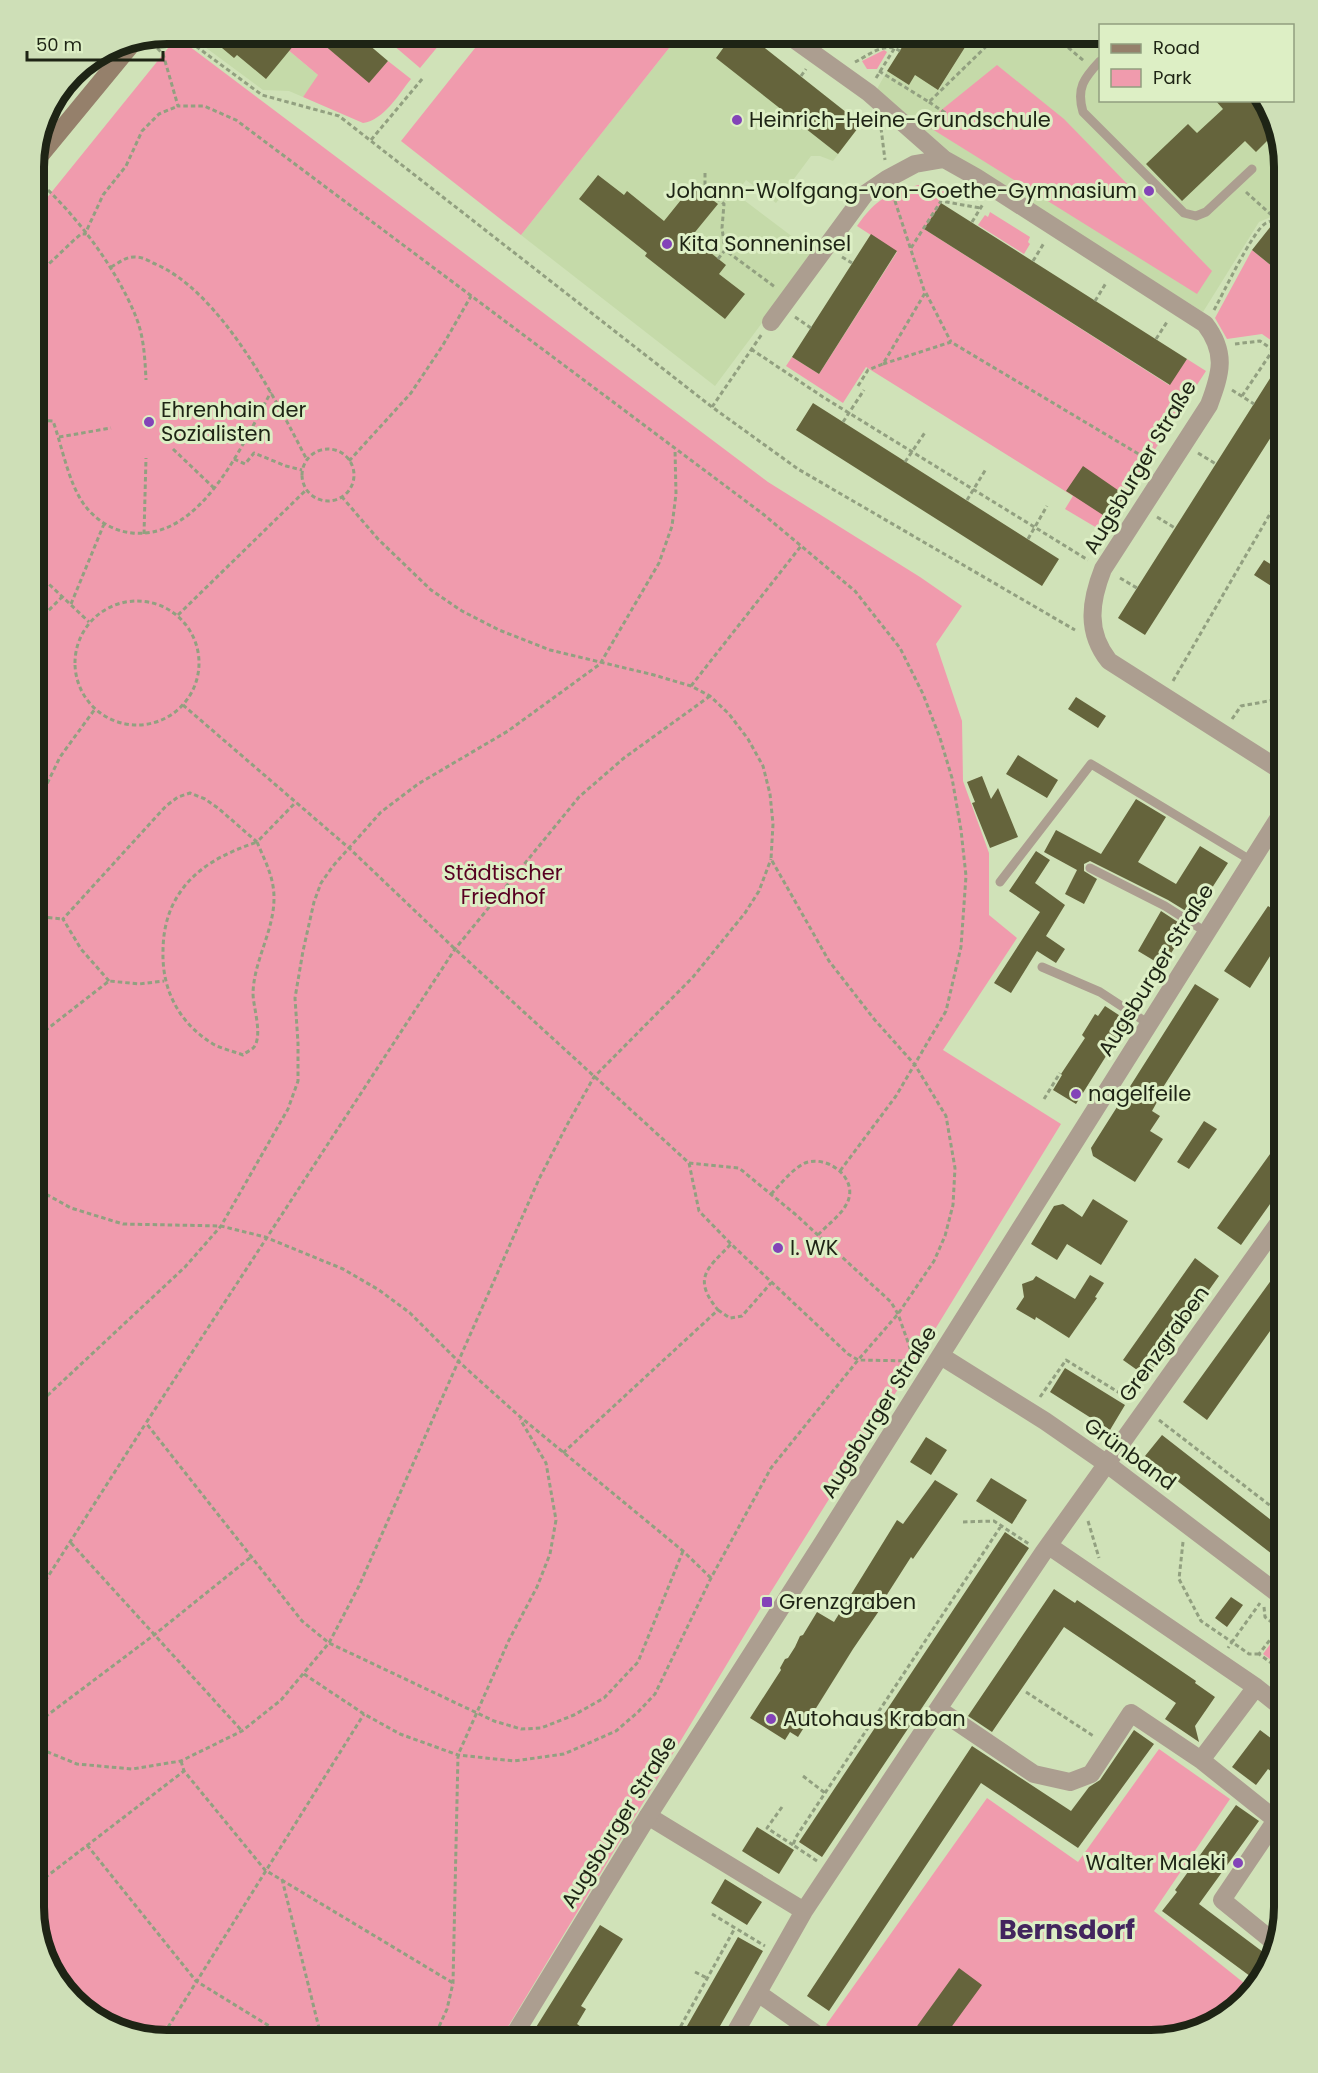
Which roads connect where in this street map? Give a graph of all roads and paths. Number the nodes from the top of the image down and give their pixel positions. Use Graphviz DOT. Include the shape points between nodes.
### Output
graph roads {
  1 [pos="193,44"];
  2 [pos="800,44"];
  3 [pos="896,44"];
  4 [pos="989,44"];
  5 [pos="1064,44"];
  6 [pos="894,47"];
  7 [pos="127,50"];
  8 [pos="900,51"];
  9 [pos="163,54"];
  10 [pos="1099,64"];
  11 [pos="1093,69"];
  12 [pos="837,71"];
  13 [pos="879,71"];
  14 [pos="423,78"];
  15 [pos="873,96"];
  16 [pos="929,102"];
  17 [pos="178,106"];
  18 [pos="947,114"];
  19 [pos="371,140"];
  20 [pos="45,149"];
  21 [pos="944,159"];
  22 [pos="1252,169"];
  23 [pos="705,173"];
  24 [pos="887,179"];
  25 [pos="1236,183"];
  26 [pos="44,186"];
  27 [pos="983,204"];
  28 [pos="980,208"];
  29 [pos="1274,216"];
  30 [pos="1274,221"];
  31 [pos="972,222"];
  32 [pos="85,234"];
  33 [pos="1044,243"];
  34 [pos="911,248"];
  35 [pos="725,250"];
  36 [pos="718,259"];
  37 [pos="1033,261"];
  38 [pos="111,267"];
  39 [pos="44,269"];
  40 [pos="1106,283"];
  41 [pos="925,292"];
  42 [pos="471,296"];
  43 [pos="789,297"];
  44 [pos="1095,301"];
  45 [pos="771,322"];
  46 [pos="1167,322"];
  47 [pos="1205,324"];
  48 [pos="1156,339"];
  49 [pos="951,342"];
  50 [pos="1218,347"];
  51 [pos="1274,350"];
  52 [pos="883,364"];
  53 [pos="146,380"];
  54 [pos="1218,381"];
  55 [pos="858,386"];
  56 [pos="864,390"];
  57 [pos="271,392"];
  58 [pos="1242,396"];
  59 [pos="1254,404"];
  60 [pos="712,407"];
  61 [pos="849,413"];
  62 [pos="44,421"];
  63 [pos="843,423"];
  64 [pos="111,428"];
  65 [pos="926,431"];
  66 [pos="59,437"];
  67 [pos="675,448"];
  68 [pos="173,449"];
  69 [pos="912,452"];
  70 [pos="146,458"];
  71 [pos="234,459"];
  72 [pos="307,460"];
  73 [pos="350,461"];
  74 [pos="905,462"];
  75 [pos="986,469"];
  76 [pos="302,470"];
  77 [pos="1167,471"];
  78 [pos="215,489"];
  79 [pos="306,490"];
  80 [pos="974,490"];
  81 [pos="342,497"];
  82 [pos="967,500"];
  83 [pos="1047,506"];
  84 [pos="1274,507"];
  85 [pos="104,524"];
  86 [pos="1035,528"];
  87 [pos="144,534"];
  88 [pos="1028,539"];
  89 [pos="801,546"];
  90 [pos="1103,569"];
  91 [pos="44,579"];
  92 [pos="63,596"];
  93 [pos="71,604"];
  94 [pos="44,615"];
  95 [pos="178,615"];
  96 [pos="89,622"];
  97 [pos="1093,631"];
  98 [pos="600,664"];
  99 [pos="692,686"];
  100 [pos="710,696"];
  101 [pos="1164,697"];
  102 [pos="1274,700"];
  103 [pos="183,705"];
  104 [pos="95,709"];
  105 [pos="1222,732"];
  106 [pos="1274,766"];
  107 [pos="44,790"];
  108 [pos="296,802"];
  109 [pos="1274,826"];
  110 [pos="256,842"];
  111 [pos="350,848"];
  112 [pos="771,859"];
  113 [pos="1252,861"];
  114 [pos="1090,868"];
  115 [pos="1000,882"];
  116 [pos="44,917"];
  117 [pos="63,919"];
  118 [pos="1206,932"];
  119 [pos="455,949"];
  120 [pos="1042,966"];
  121 [pos="109,981"];
  122 [pos="164,981"];
  123 [pos="1149,1024"];
  124 [pos="44,1031"];
  125 [pos="915,1065"];
  126 [pos="1060,1073"];
  127 [pos="594,1077"];
  128 [pos="1044,1099"];
  129 [pos="689,1163"];
  130 [pos="840,1171"];
  131 [pos="44,1193"];
  132 [pos="771,1194"];
  133 [pos="221,1226"];
  134 [pos="1274,1229"];
  135 [pos="818,1235"];
  136 [pos="265,1237"];
  137 [pos="731,1244"];
  138 [pos="771,1283"];
  139 [pos="718,1310"];
  140 [pos="898,1314"];
  141 [pos="941,1356"];
  142 [pos="858,1360"];
  143 [pos="458,1361"];
  144 [pos="1126,1397"];
  145 [pos="44,1400"];
  146 [pos="1031,1411"];
  147 [pos="518,1415"];
  148 [pos="1161,1422"];
  149 [pos="146,1423"];
  150 [pos="563,1453"];
  151 [pos="1107,1464"];
  152 [pos="1082,1499"];
  153 [pos="1274,1509"];
  154 [pos="963,1522"];
  155 [pos="1184,1522"];
  156 [pos="1002,1526"];
  157 [pos="71,1543"];
  158 [pos="1046,1549"];
  159 [pos="683,1551"];
  160 [pos="252,1557"];
  161 [pos="711,1578"];
  162 [pos="44,1584"];
  163 [pos="1107,1586"];
  164 [pos="1274,1591"];
  165 [pos="1274,1624"];
  166 [pos="154,1635"];
  167 [pos="1274,1635"];
  168 [pos="1232,1642"];
  169 [pos="329,1643"];
  170 [pos="1259,1654"];
  171 [pos="1274,1665"];
  172 [pos="304,1674"];
  173 [pos="1256,1688"];
  174 [pos="1026,1692"];
  175 [pos="1274,1702"];
  176 [pos="939,1708"];
  177 [pos="477,1713"];
  178 [pos="364,1714"];
  179 [pos="44,1718"];
  180 [pos="242,1731"];
  181 [pos="1109,1746"];
  182 [pos="44,1750"];
  183 [pos="458,1755"];
  184 [pos="1201,1760"];
  185 [pos="181,1761"];
  186 [pos="184,1771"];
  187 [pos="803,1776"];
  188 [pos="825,1793"];
  189 [pos="782,1807"];
  190 [pos="648,1816"];
  191 [pos="1274,1818"];
  192 [pos="1274,1823"];
  193 [pos="87,1845"];
  194 [pos="793,1845"];
  195 [pos="265,1870"];
  196 [pos="831,1870"];
  197 [pos="44,1878"];
  198 [pos="282,1879"];
  199 [pos="804,1911"];
  200 [pos="712,1914"];
  201 [pos="735,1928"];
  202 [pos="1270,1939"];
  203 [pos="779,1955"];
  204 [pos="695,1972"];
  205 [pos="707,1978"];
  206 [pos="196,1981"];
  207 [pos="453,1983"];
  208 [pos="758,1993"];
  209 [pos="167,2029"];
  210 [pos="274,2029"];
  211 [pos="319,2029"];
  212 [pos="438,2029"];
  213 [pos="518,2029"];
  214 [pos="679,2030"];
  215 [pos="737,2030"];
  216 [pos="810,2030"];
  1 -- 19 [label="path" via="262,95 339,116"];
  2 -- 12 [label="street, Augsburger Straße"];
  3 -- 6 [label="path"];
  4 -- 16 [label="path"];
  5 -- 11 [label="path"];
  6 -- 8 [label="path"];
  6 -- 12 [label="path" via="886,46"];
  6 -- 13 [label="path"];
  7 -- 20 [label="main road"];
  9 -- 17 [label="path"];
  10 -- 11 [label="lane"];
  11 -- 25 [label="lane" via="1083,81 1079,99 1083,112 1184,213 1196,216 1206,212"];
  12 -- 15 [label="street, Augsburger Straße"];
  13 -- 15 [label="path"];
  13 -- 16 [label="path"];
  14 -- 19 [label="path"];
  15 -- 21 [label="street, Augsburger Straße"];
  15 -- 24 [label="path"];
  16 -- 18 [label="path"];
  17 -- 32 [label="path" via="159,114 142,131 126,166 103,195"];
  17 -- 42 [label="path" via="204,106 236,120"];
  19 -- 60 [label="path"];
  21 -- 24 [label="street" via="915,164"];
  21 -- 47 [label="street, Augsburger Straße"];
  22 -- 25 [label="lane"];
  23 -- 35 [label="path" via="705,188 724,204"];
  24 -- 34 [label="path"];
  24 -- 43 [label="street" via="855,206"];
  25 -- 29 [label="path"];
  26 -- 32 [label="path"];
  27 -- 28 [label="path"];
  28 -- 31 [label="path"];
  28 -- 34 [label="path" via="941,201"];
  30 -- 47 [label="path" via="1264,224 1249,246"];
  32 -- 38 [label="path"];
  32 -- 39 [label="path"];
  33 -- 37 [label="path"];
  34 -- 41 [label="path"];
  35 -- 36 [label="path"];
  35 -- 43 [label="path"];
  38 -- 53 [label="path" via="136,318 144,346"];
  38 -- 57 [label="path" via="126,258 141,258 164,267 191,286 245,350"];
  40 -- 44 [label="path"];
  41 -- 49 [label="path"];
  41 -- 52 [label="path"];
  42 -- 67 [label="path"];
  42 -- 73 [label="path" via="411,393"];
  43 -- 45 [label="street"];
  46 -- 48 [label="path"];
  47 -- 50 [label="street, Augsburger Straße"];
  49 -- 52 [label="path"];
  49 -- 77 [label="path"];
  50 -- 51 [label="path" via="1260,341"];
  50 -- 54 [label="street, Augsburger Straße"];
  51 -- 58 [label="path"];
  52 -- 55 [label="path" via="868,370"];
  54 -- 58 [label="path"];
  54 -- 77 [label="street, Augsburger Straße" via="1209,405"];
  56 -- 61 [label="path"];
  57 -- 71 [label="path"];
  57 -- 72 [label="path"];
  58 -- 59 [label="path"];
  60 -- 61 [label="path" via="751,349"];
  60 -- 97 [label="path" via="798,469 1081,633"];
  61 -- 63 [label="path"];
  61 -- 69 [label="path"];
  62 -- 66 [label="path" via="53,421"];
  64 -- 66 [label="path"];
  65 -- 69 [label="path"];
  66 -- 85 [label="path" via="83,502"];
  67 -- 89 [label="path"];
  67 -- 98 [label="path" via="672,526 658,563"];
  68 -- 78 [label="path"];
  69 -- 74 [label="path"];
  69 -- 80 [label="path"];
  70 -- 87 [label="path"];
  71 -- 76 [label="path" via="245,464 254,453"];
  71 -- 78 [label="path"];
  72 -- 73 [label="path" via="328,449"];
  72 -- 76 [label="path"];
  73 -- 81 [label="path" via="354,476"];
  75 -- 80 [label="path"];
  76 -- 79 [label="path"];
  77 -- 90 [label="street, Augsburger Straße"];
  78 -- 87 [label="path" via="179,522"];
  79 -- 81 [label="path" via="319,500 335,501"];
  79 -- 95 [label="path"];
  80 -- 82 [label="path"];
  80 -- 86 [label="path"];
  81 -- 98 [label="path" via="378,539 431,590 462,611 550,650"];
  83 -- 86 [label="path"];
  84 -- 101 [label="path"];
  85 -- 87 [label="path" via="123,532"];
  85 -- 93 [label="path"];
  86 -- 88 [label="path"];
  86 -- 90 [label="path"];
  89 -- 99 [label="path"];
  89 -- 125 [label="path" via="855,591 900,648 923,694 952,778 966,876 961,947 946,1011"];
  90 -- 97 [label="street, Augsburger Straße" via="1097,585"];
  91 -- 92 [label="path"];
  92 -- 93 [label="path"];
  92 -- 94 [label="path"];
  93 -- 96 [label="path"];
  95 -- 96 [label="path" via="142,600 104,609"];
  95 -- 103 [label="path" via="191,631 198,649 199,669 194,688"];
  96 -- 104 [label="path" via="74,657 75,676 82,694"];
  97 -- 101 [label="street" via="1109,661"];
  98 -- 99 [label="path"];
  98 -- 111 [label="path" via="508,731 418,784 381,812"];
  99 -- 100 [label="path"];
  100 -- 112 [label="path" via="748,739 763,766 773,824"];
  100 -- 119 [label="path" via="624,758 579,797"];
  101 -- 105 [label="street"];
  102 -- 105 [label="path" via="1241,706"];
  103 -- 104 [label="path" via="150,724 130,725 111,720"];
  103 -- 108 [label="path"];
  104 -- 107 [label="path" via="60,757"];
  105 -- 106 [label="street"];
  108 -- 110 [label="path"];
  108 -- 111 [label="path"];
  109 -- 113 [label="street, Augsburger Straße"];
  110 -- 117 [label="path" via="206,799 190,793 178,797"];
  110 -- 122 [label="path" via="218,858 181,891 164,925"];
  110 -- 122 [label="path" via="271,874 274,899 253,993 258,1039 254,1047 243,1055 213,1044 189,1024"];
  111 -- 119 [label="path"];
  111 -- 133 [label="path" via="321,883 303,951 295,998 298,1081 288,1109"];
  112 -- 125 [label="path" via="829,961"];
  112 -- 127 [label="path" via="759,891 745,913 693,978"];
  113 -- 115 [label="lane" via="1091,764"];
  113 -- 118 [label="street, Augsburger Straße"];
  114 -- 118 [label="lane"];
  116 -- 117 [label="path"];
  117 -- 121 [label="path"];
  118 -- 123 [label="street, Augsburger Straße"];
  119 -- 127 [label="path"];
  119 -- 136 [label="path"];
  120 -- 123 [label="lane" via="1100,992"];
  121 -- 122 [label="path"];
  121 -- 124 [label="path"];
  123 -- 141 [label="street, Augsburger Straße"];
  125 -- 130 [label="path"];
  125 -- 140 [label="path" via="946,1116 953,1151 953,1205 934,1261"];
  126 -- 128 [label="path"];
  127 -- 129 [label="path"];
  127 -- 143 [label="path" via="538,1179"];
  129 -- 132 [label="path" via="739,1168"];
  129 -- 137 [label="path" via="699,1211"];
  130 -- 132 [label="path" via="824,1162 806,1163"];
  130 -- 135 [label="path" via="848,1187 846,1205"];
  131 -- 133 [label="path" via="71,1208 123,1224"];
  132 -- 135 [label="path"];
  133 -- 136 [label="path"];
  133 -- 145 [label="path" via="185,1267"];
  134 -- 151 [label="street, Grenzgraben"];
  135 -- 140 [label="path" via="891,1302"];
  136 -- 143 [label="path" via="343,1269 380,1290 410,1313"];
  136 -- 149 [label="path"];
  137 -- 138 [label="path"];
  137 -- 139 [label="path" via="706,1270 704,1287"];
  138 -- 139 [label="path" via="741,1316 730,1318"];
  138 -- 142 [label="path"];
  139 -- 150 [label="path"];
  140 -- 142 [label="path"];
  140 -- 142 [label="path" via="915,1362"];
  141 -- 146 [label="street, Grünband"];
  141 -- 190 [label="street, Augsburger Straße"];
  142 -- 161 [label="path" via="771,1468"];
  143 -- 147 [label="path"];
  143 -- 169 [label="path" via="359,1587"];
  144 -- 146 [label="path" via="1066,1360"];
  146 -- 151 [label="street, Grünband"];
  147 -- 150 [label="path"];
  147 -- 177 [label="path" via="546,1463 556,1520 550,1554 537,1587 508,1640"];
  148 -- 153 [label="path"];
  149 -- 157 [label="path"];
  149 -- 160 [label="path"];
  150 -- 159 [label="path"];
  151 -- 152 [label="street, Grenzgraben"];
  151 -- 155 [label="street, Grünband"];
  152 -- 158 [label="street, Grenzgraben"];
  152 -- 163 [label="path"];
  154 -- 156 [label="path" via="994,1521"];
  155 -- 164 [label="street, Grünband"];
  155 -- 168 [label="path" via="1179,1579 1201,1621"];
  156 -- 158 [label="path"];
  156 -- 188 [label="path"];
  157 -- 162 [label="path"];
  157 -- 166 [label="path"];
  158 -- 163 [label="street"];
  158 -- 176 [label="street, Grenzgraben"];
  159 -- 161 [label="path"];
  159 -- 177 [label="path" via="638,1662 604,1698 542,1728 521,1729"];
  160 -- 166 [label="path"];
  160 -- 169 [label="path" via="302,1621"];
  161 -- 183 [label="path" via="654,1694 616,1731 564,1754 514,1761"];
  163 -- 173 [label="street"];
  165 -- 168 [label="path" via="1265,1617 1263,1599"];
  166 -- 179 [label="path"];
  166 -- 180 [label="path"];
  167 -- 170 [label="path"];
  168 -- 170 [label="path" via="1249,1654"];
  169 -- 172 [label="path"];
  169 -- 177 [label="path"];
  170 -- 171 [label="path"];
  172 -- 178 [label="path"];
  172 -- 180 [label="path" via="281,1700"];
  173 -- 175 [label="street"];
  173 -- 184 [label="street"];
  174 -- 181 [label="path"];
  176 -- 181 [label="street" via="1034,1773 1070,1782 1091,1774"];
  176 -- 196 [label="street, Grenzgraben"];
  177 -- 183 [label="path"];
  178 -- 183 [label="path" via="400,1734"];
  178 -- 195 [label="path"];
  180 -- 185 [label="path"];
  181 -- 184 [label="street" via="1131,1713"];
  182 -- 185 [label="path" via="77,1764 132,1769"];
  183 -- 207 [label="path"];
  184 -- 191 [label="street"];
  185 -- 186 [label="path"];
  186 -- 193 [label="path"];
  186 -- 195 [label="path"];
  187 -- 188 [label="path"];
  188 -- 194 [label="path"];
  189 -- 194 [label="path" via="767,1828"];
  190 -- 199 [label="street"];
  190 -- 213 [label="street, Augsburger Straße"];
  192 -- 202 [label="street" via="1222,1900"];
  193 -- 197 [label="path"];
  193 -- 206 [label="path"];
  194 -- 196 [label="path"];
  195 -- 198 [label="path"];
  195 -- 206 [label="path"];
  196 -- 199 [label="street, Grenzgraben"];
  198 -- 207 [label="path"];
  198 -- 211 [label="path"];
  199 -- 203 [label="street, Grenzgraben"];
  200 -- 201 [label="path"];
  201 -- 203 [label="path"];
  201 -- 205 [label="path"];
  203 -- 208 [label="street, Grenzgraben"];
  204 -- 205 [label="path"];
  205 -- 214 [label="path"];
  206 -- 209 [label="path"];
  206 -- 210 [label="path"];
  207 -- 212 [label="path"];
  208 -- 215 [label="street, Grenzgraben"];
  208 -- 216 [label="street"];
}
